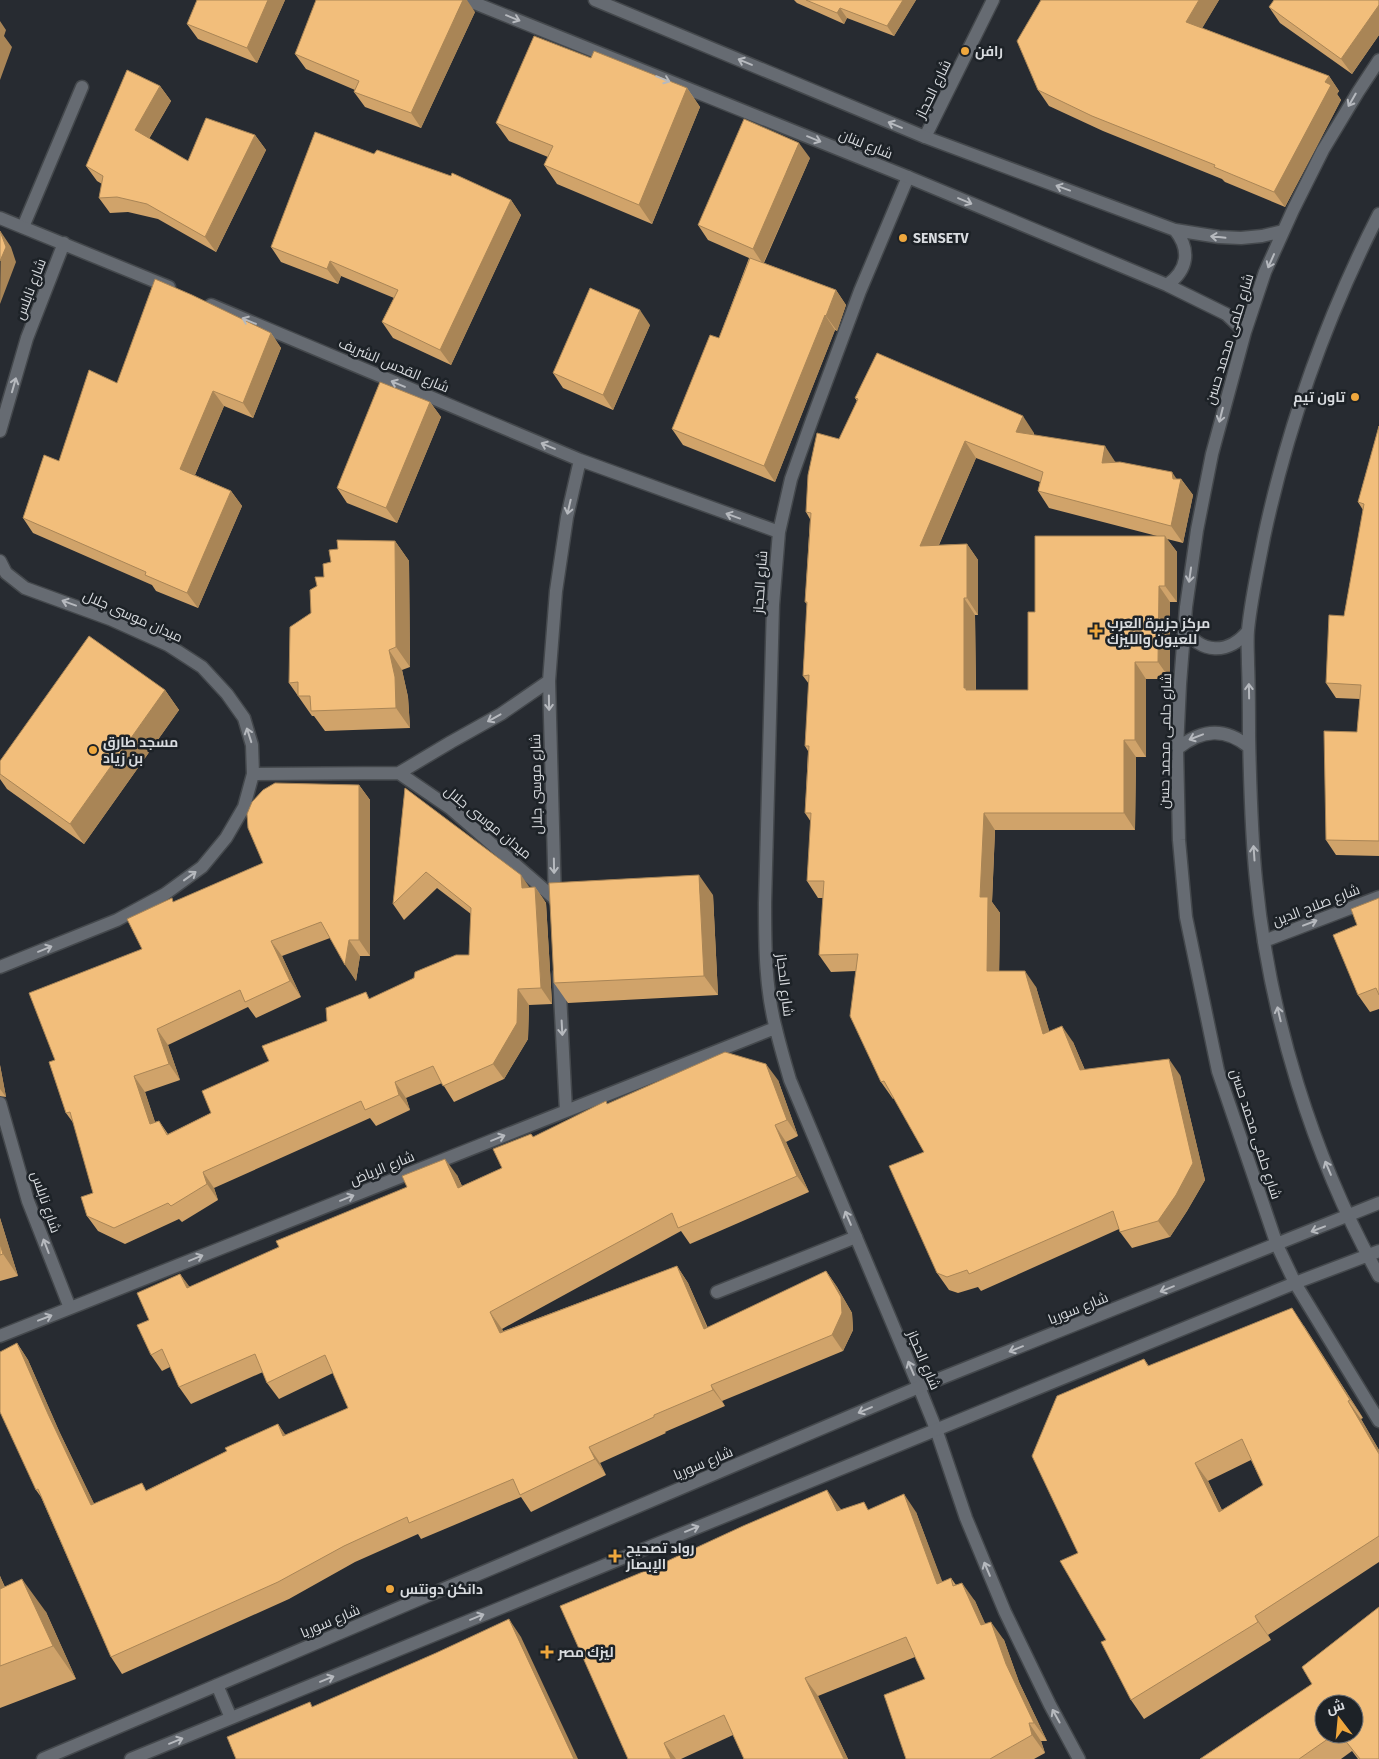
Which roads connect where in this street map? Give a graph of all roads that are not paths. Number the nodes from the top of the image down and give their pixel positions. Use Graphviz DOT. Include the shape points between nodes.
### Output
graph roads {
  1 [pos="467,0"];
  2 [pos="595,0"];
  3 [pos="993,0"];
  4 [pos="1379,60"];
  5 [pos="82,87"];
  6 [pos="925,137"];
  7 [pos="908,177"];
  8 [pos="1379,214"];
  9 [pos="0,218"];
  10 [pos="23,227"];
  11 [pos="1175,230"];
  12 [pos="1284,231"];
  13 [pos="64,243"];
  14 [pos="1167,285"];
  15 [pos="184,294"];
  16 [pos="202,301"];
  17 [pos="1245,332"];
  18 [pos="0,431"];
  19 [pos="580,460"];
  20 [pos="779,532"];
  21 [pos="0,561"];
  22 [pos="1184,628"];
  23 [pos="1248,632"];
  24 [pos="549,681"];
  25 [pos="1250,747"];
  26 [pos="1177,749"];
  27 [pos="399,773"];
  28 [pos="253,774"];
  29 [pos="554,898"];
  30 [pos="1379,898"];
  31 [pos="556,917"];
  32 [pos="1264,940"];
  33 [pos="558,966"];
  34 [pos="0,967"];
  35 [pos="775,1028"];
  36 [pos="0,1103"];
  37 [pos="566,1110"];
  38 [pos="1379,1203"];
  39 [pos="1349,1217"];
  40 [pos="856,1237"];
  41 [pos="1277,1245"];
  42 [pos="1373,1253"];
  43 [pos="1379,1276"];
  44 [pos="1295,1283"];
  45 [pos="717,1292"];
  46 [pos="70,1308"];
  47 [pos="0,1336"];
  48 [pos="919,1387"];
  49 [pos="1379,1421"];
  50 [pos="936,1429"];
  51 [pos="217,1685"];
  52 [pos="231,1718"];
  53 [pos="43,1759"];
  54 [pos="131,1759"];
  55 [pos="1079,1759"];
  1 -- 7 [label="street, شارع لبنان, one-way"];
  6 -- 2 [label="street, شارع لبنان, one-way"];
  3 -- 6 [label="street, شارع الحجاز"];
  4 -- 12 [label="street, شارع حلمى محمد حسن, one-way" via="1323,150"];
  5 -- 10 [label="street"];
  11 -- 6 [label="street, شارع لبنان, one-way"];
  7 -- 14 [label="street, شارع لبنان, one-way"];
  7 -- 20 [label="street, شارع الحجاز" via="860,291 809,429 791,479"];
  8 -- 23 [label="street" via="1334,309 1310,371 1272,500"];
  9 -- 10 [label="street"];
  10 -- 13 [label="street"];
  12 -- 11 [label="street, شارع لبنان, one-way" via="1241,238"];
  11 -- 14 [label="street" via="1182,239 1185,260 1179,275"];
  12 -- 17 [label="street, شارع حلمى محمد حسن, one-way" via="1265,272"];
  13 -- 15 [label="street"];
  18 -- 13 [label="street, شارع نابلس, one-way" via="27,338"];
  14 -- 17 [label="street, شارع لبنان" via="1226,314"];
  19 -- 16 [label="street, شارع القدس الشريف, one-way"];
  17 -- 22 [label="street, شارع حلمى محمد حسن, one-way" via="1212,454 1197,530"];
  20 -- 19 [label="street, شارع القدس الشريف, one-way"];
  19 -- 24 [label="street, شارع موسى جلال, one-way" via="566,517"];
  20 -- 35 [label="street, شارع الحجاز" via="773,605 765,937"];
  28 -- 21 [label="street, ميدان موسى جلال, one-way" via="252,745 244,718 202,667 168,645 110,618 25,588 6,572"];
  22 -- 23 [label="street" via="1199,644 1210,648 1236,642"];
  22 -- 26 [label="street, شارع حلمى محمد حسن"];
  25 -- 23 [label="street, one-way"];
  24 -- 27 [label="street, one-way" via="501,714"];
  24 -- 29 [label="street, شارع موسى جلال, one-way"];
  25 -- 26 [label="street, one-way" via="1227,734 1213,733 1194,738"];
  32 -- 25 [label="street, one-way" via="1251,815"];
  26 -- 41 [label="street, شارع حلمى محمد حسن" via="1179,840 1186,916 1198,982 1218,1071"];
  27 -- 28 [label="street"];
  27 -- 29 [label="street, ميدان موسى جلال" via="450,808"];
  34 -- 28 [label="street, ميدان موسى جلال, one-way" via="117,920 165,894 202,868 226,838 244,807"];
  29 -- 31 [label="street, شارع موسى جلال"];
  32 -- 30 [label="street, شارع صلاح الدين, one-way"];
  39 -- 32 [label="street, one-way" via="1316,1140 1296,1080"];
  33 -- 37 [label="street, one-way"];
  35 -- 37 [label="street, شارع الرياض"];
  40 -- 35 [label="street, شارع الحجاز, one-way" via="790,1080"];
  46 -- 36 [label="street, شارع نابلس, one-way" via="28,1201"];
  46 -- 37 [label="street, شارع الرياض, one-way"];
  38 -- 39 [label="street, شارع سوريا"];
  39 -- 41 [label="street, شارع سوريا, one-way"];
  39 -- 42 [label="street"];
  40 -- 45 [label="street"];
  48 -- 40 [label="street, شارع الحجاز, one-way"];
  41 -- 44 [label="street, شارع حلمى محمد حسن"];
  41 -- 48 [label="street, شارع سوريا, one-way"];
  42 -- 43 [label="street"];
  42 -- 44 [label="street"];
  44 -- 49 [label="street, شارع حلمى محمد حسن"];
  44 -- 50 [label="street"];
  47 -- 46 [label="street, شارع الرياض, one-way"];
  48 -- 50 [label="street, شارع الحجاز"];
  48 -- 51 [label="street, شارع سوريا, one-way"];
  52 -- 50 [label="street, one-way"];
  55 -- 50 [label="street, شارع الحجاز, one-way" via="1006,1612 966,1518"];
  51 -- 52 [label="street"];
  51 -- 53 [label="street, شارع سوريا"];
  54 -- 52 [label="street, one-way"];
}
